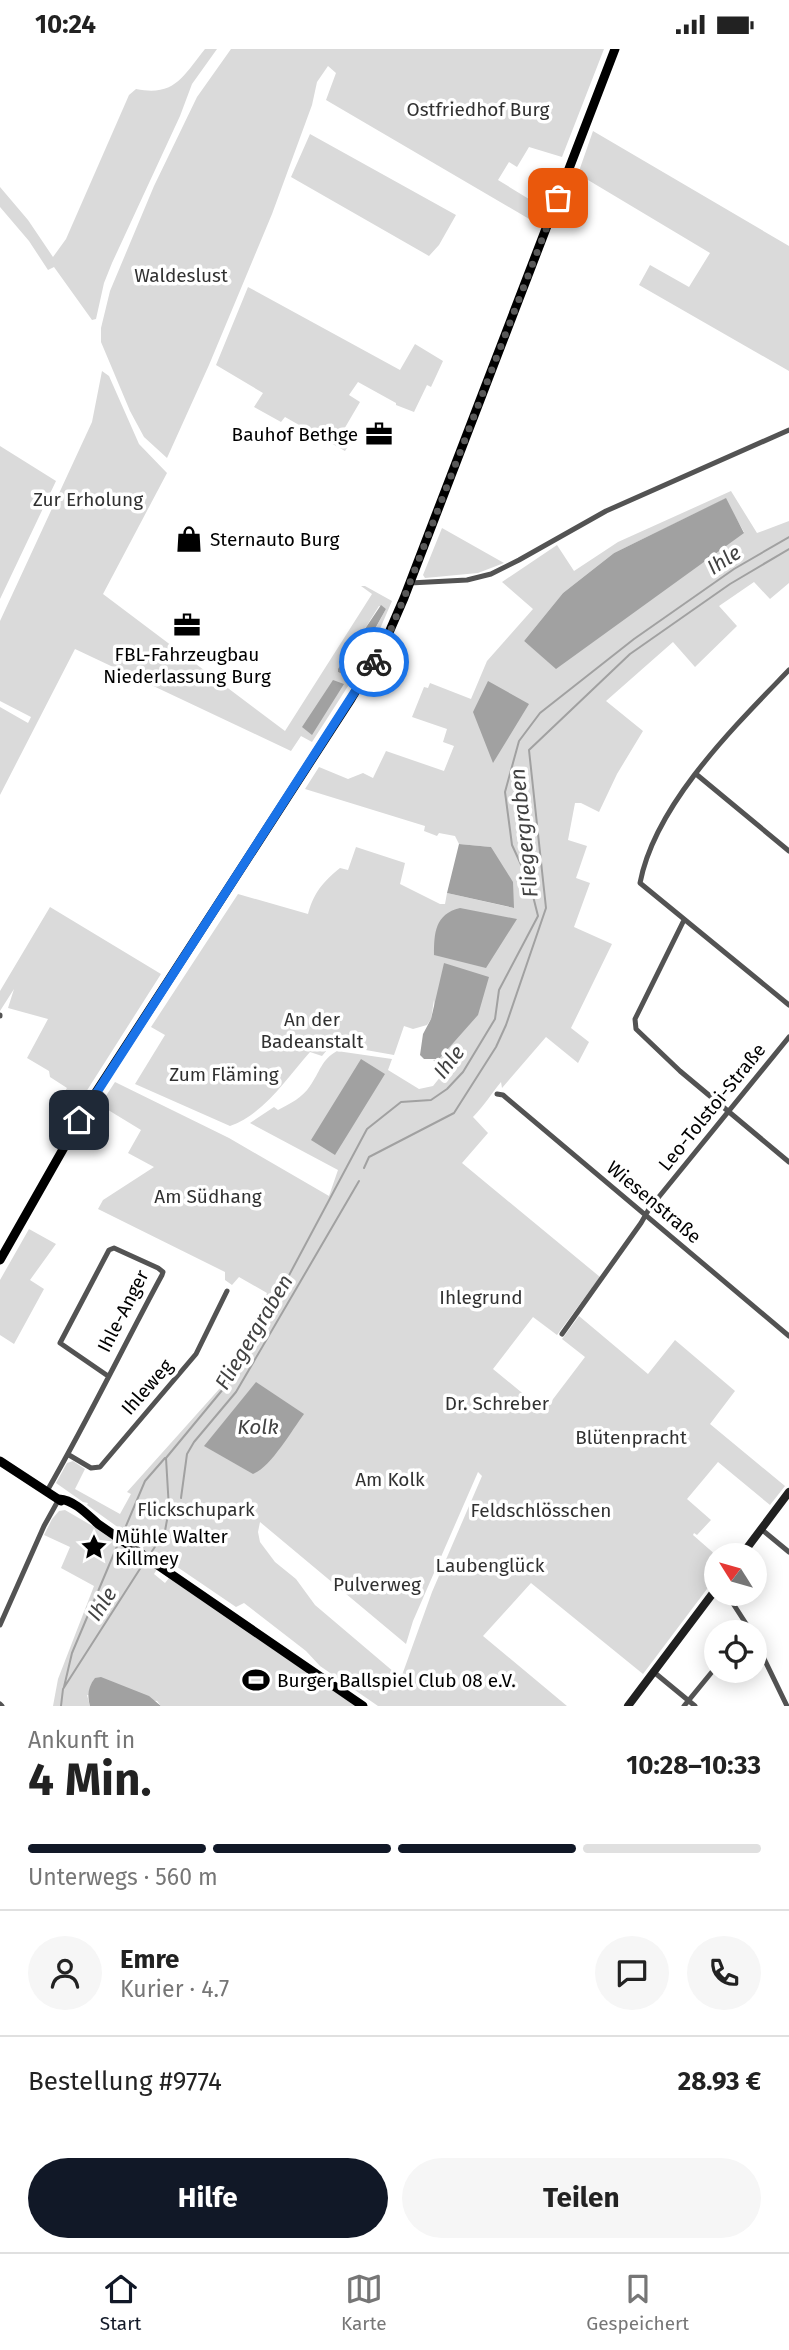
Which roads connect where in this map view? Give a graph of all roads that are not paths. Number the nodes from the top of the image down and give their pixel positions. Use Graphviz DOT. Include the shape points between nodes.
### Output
graph roads {
  1 [pos="615,49"];
  2 [pos="789,430"];
  3 [pos="410,583"];
  4 [pos="788,674"];
  5 [pos="696,774"];
  6 [pos="789,851"];
  7 [pos="684,920"];
  8 [pos="789,1006"];
  9 [pos="789,1037"];
  10 [pos="497,1094"];
  11 [pos="729,1112"];
  12 [pos="789,1162"];
  13 [pos="645,1215"];
  14 [pos="5,1244"];
  15 [pos="0,1260"];
  16 [pos="226,1291"];
  17 [pos="562,1334"];
  18 [pos="789,1336"];
  19 [pos="108,1376"];
  20 [pos="69,1455"];
  21 [pos="0,1461"];
  22 [pos="47,1491"];
  23 [pos="789,1492"];
  24 [pos="59,1499"];
  25 [pos="761,1529"];
  26 [pos="751,1543"];
  27 [pos="789,1552"];
  28 [pos="704,1606"];
  29 [pos="0,1625"];
  30 [pos="767,1665"];
  31 [pos="655,1673"];
  32 [pos="704,1681"];
  33 [pos="686,1703"];
  34 [pos="363,1706"];
  35 [pos="628,1706"];
  36 [pos="695,1706"];
  37 [pos="787,1706"];
  1 -- 3 [label="main road"];
  2 -- 3 [label="street" via="612,508 491,574"];
  3 -- 14 [label="main road" via="370,668 91,1100"];
  4 -- 5 [label="street"];
  5 -- 6 [label="street"];
  5 -- 7 [label="street" via="660,827 640,883"];
  7 -- 8 [label="street"];
  7 -- 11 [label="street" via="635,1026"];
  9 -- 11 [label="street, Leo-Tolstoi-Straße"];
  10 -- 13 [label="street, Wiesenstraße"];
  11 -- 12 [label="street"];
  11 -- 13 [label="street, Leo-Tolstoi-Straße"];
  13 -- 17 [label="street, Leo-Tolstoi-Straße"];
  13 -- 18 [label="street, Wiesenstraße"];
  14 -- 15 [label="main road"];
  16 -- 20 [label="street, Ihleweg" via="196,1354 100,1467 91,1468"];
  19 -- 19 [label="street, Ihle-Anger" via="163,1272 114,1248 60,1343"];
  19 -- 20 [label="street, Ihle-Anger"];
  20 -- 22 [label="street, Ihle-Anger"];
  21 -- 22 [label="main road"];
  22 -- 24 [label="main road"];
  23 -- 25 [label="main road"];
  24 -- 29 [label="street"];
  24 -- 34 [label="main road" via="74,1504"];
  25 -- 26 [label="main road"];
  25 -- 27 [label="street"];
  28 -- 31 [label="main road"];
  30 -- 37 [label="street"];
  31 -- 33 [label="street"];
  31 -- 35 [label="main road"];
  32 -- 33 [label="street"];
  33 -- 36 [label="street"];
}
